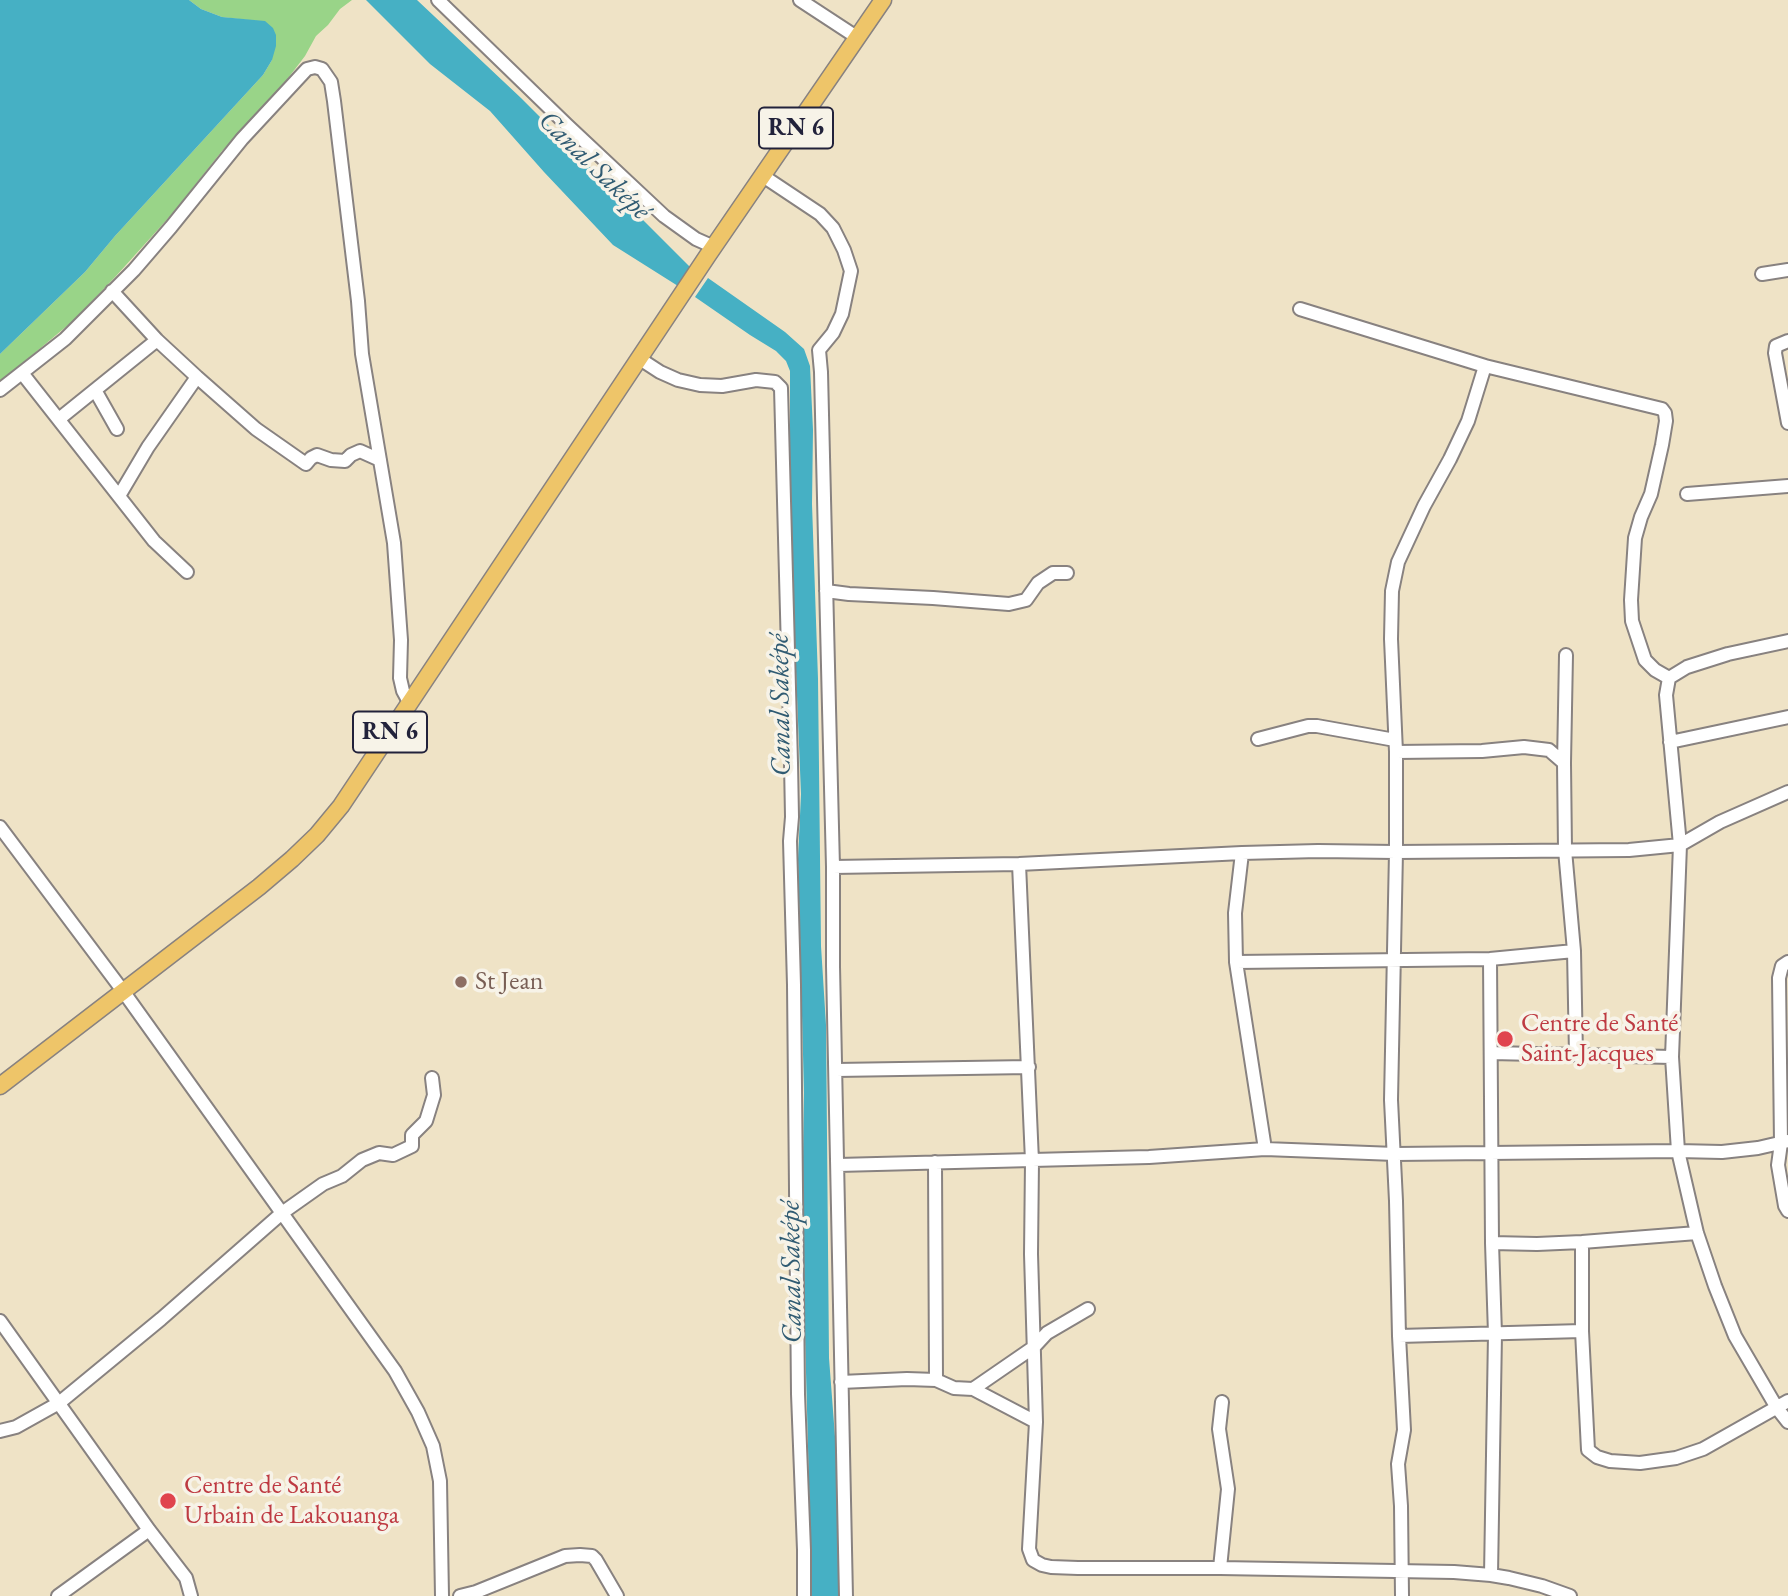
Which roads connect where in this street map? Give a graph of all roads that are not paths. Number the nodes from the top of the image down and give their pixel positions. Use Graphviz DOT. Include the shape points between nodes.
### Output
graph roads {
  1 [pos="438,0"];
  2 [pos="800,0"];
  3 [pos="883,0"];
  4 [pos="858,38"];
  5 [pos="763,176"];
  6 [pos="711,251"];
  7 [pos="1788,270"];
  8 [pos="1762,274"];
  9 [pos="112,291"];
  10 [pos="1300,309"];
  11 [pos="157,340"];
  12 [pos="1788,341"];
  13 [pos="639,359"];
  14 [pos="1485,366"];
  15 [pos="22,373"];
  16 [pos="197,377"];
  17 [pos="0,390"];
  18 [pos="95,390"];
  19 [pos="59,419"];
  20 [pos="1788,423"];
  21 [pos="117,429"];
  22 [pos="380,460"];
  23 [pos="1788,486"];
  24 [pos="1686,494"];
  25 [pos="119,496"];
  26 [pos="187,572"];
  27 [pos="1067,573"];
  28 [pos="827,591"];
  29 [pos="1788,640"];
  30 [pos="1566,655"];
  31 [pos="1668,678"];
  32 [pos="409,702"];
  33 [pos="1788,717"];
  34 [pos="1258,739"];
  35 [pos="1670,742"];
  36 [pos="1395,746"];
  37 [pos="1564,763"];
  38 [pos="1788,792"];
  39 [pos="0,827"];
  40 [pos="1680,845"];
  41 [pos="1566,850"];
  42 [pos="1396,852"];
  43 [pos="1242,853"];
  44 [pos="1020,864"];
  45 [pos="833,866"];
  46 [pos="1574,951"];
  47 [pos="1490,959"];
  48 [pos="1395,961"];
  49 [pos="1788,961"];
  50 [pos="1236,962"];
  51 [pos="122,991"];
  52 [pos="1491,1054"];
  53 [pos="1576,1055"];
  54 [pos="1672,1056"];
  55 [pos="1029,1067"];
  56 [pos="836,1070"];
  57 [pos="432,1078"];
  58 [pos="0,1086"];
  59 [pos="1784,1142"];
  60 [pos="1265,1149"];
  61 [pos="1678,1151"];
  62 [pos="1395,1154"];
  63 [pos="1492,1154"];
  64 [pos="1032,1161"];
  65 [pos="935,1162"];
  66 [pos="838,1165"];
  67 [pos="1788,1212"];
  68 [pos="282,1213"];
  69 [pos="1697,1233"];
  70 [pos="1582,1242"];
  71 [pos="1492,1243"];
  72 [pos="1088,1309"];
  73 [pos="0,1321"];
  74 [pos="1582,1331"];
  75 [pos="1495,1334"];
  76 [pos="1399,1336"];
  77 [pos="1034,1347"];
  78 [pos="936,1380"];
  79 [pos="841,1382"];
  80 [pos="973,1389"];
  81 [pos="1222,1402"];
  82 [pos="59,1403"];
  83 [pos="1783,1404"];
  84 [pos="1036,1422"];
  85 [pos="1788,1422"];
  86 [pos="0,1431"];
  87 [pos="149,1530"];
  88 [pos="1220,1568"];
  89 [pos="1401,1570"];
  90 [pos="1491,1575"];
  91 [pos="58,1596"];
  92 [pos="191,1596"];
  93 [pos="442,1596"];
  94 [pos="460,1596"];
  95 [pos="617,1596"];
  96 [pos="804,1596"];
  97 [pos="846,1596"];
  98 [pos="1402,1596"];
  99 [pos="1570,1596"];
  1 -- 6 [label="street" via="664,216"];
  2 -- 4 [label="street"];
  3 -- 4 [label="main road, RN 6"];
  4 -- 5 [label="main road, RN 6"];
  5 -- 6 [label="main road, RN 6"];
  5 -- 28 [label="street" via="833,228 851,271 842,313 819,350"];
  6 -- 13 [label="main road, RN 6"];
  7 -- 8 [label="street"];
  9 -- 11 [label="street"];
  9 -- 15 [label="street" via="65,339"];
  9 -- 22 [label="street" via="276,101 307,69 322,69 331,82 334,101 362,354"];
  10 -- 14 [label="street"];
  11 -- 16 [label="street"];
  11 -- 18 [label="street"];
  12 -- 20 [label="street" via="1776,346 1775,353"];
  13 -- 32 [label="main road, RN 6"];
  13 -- 96 [label="street" via="678,380 700,385 756,380 775,382 781,388"];
  14 -- 31 [label="street" via="1665,413 1651,494 1634,538 1631,600 1632,621 1645,660"];
  14 -- 36 [label="street" via="1468,421 1398,562 1391,639"];
  15 -- 17 [label="street"];
  15 -- 19 [label="street"];
  16 -- 22 [label="street" via="256,429 306,464 317,455 345,461 360,451"];
  16 -- 25 [label="street"];
  18 -- 19 [label="street"];
  18 -- 21 [label="street"];
  19 -- 25 [label="street"];
  22 -- 32 [label="street" via="394,543 400,678"];
  23 -- 24 [label="street"];
  25 -- 26 [label="street" via="154,541"];
  27 -- 28 [label="street" via="1054,573 1038,583 1026,600 1009,604"];
  28 -- 45 [label="street"];
  29 -- 31 [label="street" via="1728,654"];
  30 -- 37 [label="street"];
  31 -- 35 [label="street"];
  32 -- 51 [label="main road, RN 6" via="317,835 258,887"];
  33 -- 35 [label="street"];
  34 -- 36 [label="street" via="1317,726"];
  35 -- 40 [label="street"];
  36 -- 37 [label="street" via="1482,751 1524,747 1549,750"];
  36 -- 42 [label="street"];
  37 -- 41 [label="street"];
  38 -- 40 [label="street"];
  39 -- 51 [label="street"];
  40 -- 41 [label="street"];
  40 -- 54 [label="street"];
  41 -- 42 [label="street"];
  41 -- 46 [label="street"];
  42 -- 43 [label="street"];
  42 -- 48 [label="street"];
  43 -- 44 [label="street"];
  43 -- 50 [label="street" via="1235,913"];
  44 -- 45 [label="street"];
  44 -- 55 [label="street"];
  45 -- 56 [label="street"];
  46 -- 47 [label="street"];
  46 -- 53 [label="street"];
  47 -- 48 [label="street"];
  47 -- 52 [label="street"];
  48 -- 50 [label="street"];
  48 -- 62 [label="street" via="1391,1100"];
  49 -- 59 [label="street" via="1779,978"];
  50 -- 60 [label="street"];
  51 -- 58 [label="main road, RN 6"];
  51 -- 68 [label="street"];
  52 -- 53 [label="street"];
  52 -- 63 [label="street"];
  53 -- 54 [label="street"];
  54 -- 61 [label="street"];
  55 -- 56 [label="street"];
  55 -- 64 [label="street"];
  56 -- 66 [label="street"];
  57 -- 68 [label="street" via="434,1095 426,1121 412,1135 412,1146 393,1155 379,1153 362,1160"];
  59 -- 61 [label="street" via="1722,1152"];
  59 -- 67 [label="street" via="1778,1165"];
  60 -- 62 [label="street"];
  60 -- 64 [label="street"];
  61 -- 63 [label="street"];
  61 -- 69 [label="street"];
  62 -- 63 [label="street"];
  62 -- 76 [label="street"];
  63 -- 71 [label="street"];
  64 -- 65 [label="street"];
  64 -- 77 [label="street"];
  65 -- 66 [label="street"];
  65 -- 78 [label="street"];
  66 -- 79 [label="street"];
  68 -- 82 [label="street"];
  68 -- 93 [label="street" via="395,1371 433,1446 440,1481"];
  69 -- 70 [label="street"];
  69 -- 83 [label="street" via="1735,1336"];
  70 -- 71 [label="street"];
  70 -- 74 [label="street"];
  71 -- 75 [label="street"];
  72 -- 77 [label="street" via="1047,1333"];
  73 -- 82 [label="street"];
  74 -- 75 [label="street"];
  74 -- 83 [label="street" via="1588,1450 1597,1457 1640,1463 1676,1458 1703,1449"];
  75 -- 76 [label="street"];
  75 -- 90 [label="street"];
  76 -- 89 [label="street" via="1404,1430 1398,1464"];
  77 -- 80 [label="street"];
  77 -- 84 [label="street"];
  78 -- 79 [label="street"];
  78 -- 80 [label="street" via="954,1388"];
  79 -- 97 [label="street"];
  80 -- 84 [label="street"];
  81 -- 88 [label="street" via="1219,1429 1228,1489"];
  82 -- 86 [label="street"];
  82 -- 87 [label="street"];
  83 -- 85 [label="street"];
  84 -- 88 [label="street" via="1029,1549 1033,1560 1051,1567"];
  87 -- 91 [label="street"];
  87 -- 92 [label="street" via="186,1578"];
  88 -- 89 [label="street"];
  89 -- 90 [label="street"];
  89 -- 98 [label="street"];
  90 -- 99 [label="street"];
  94 -- 95 [label="street" via="565,1556 580,1555 596,1560"];
}
